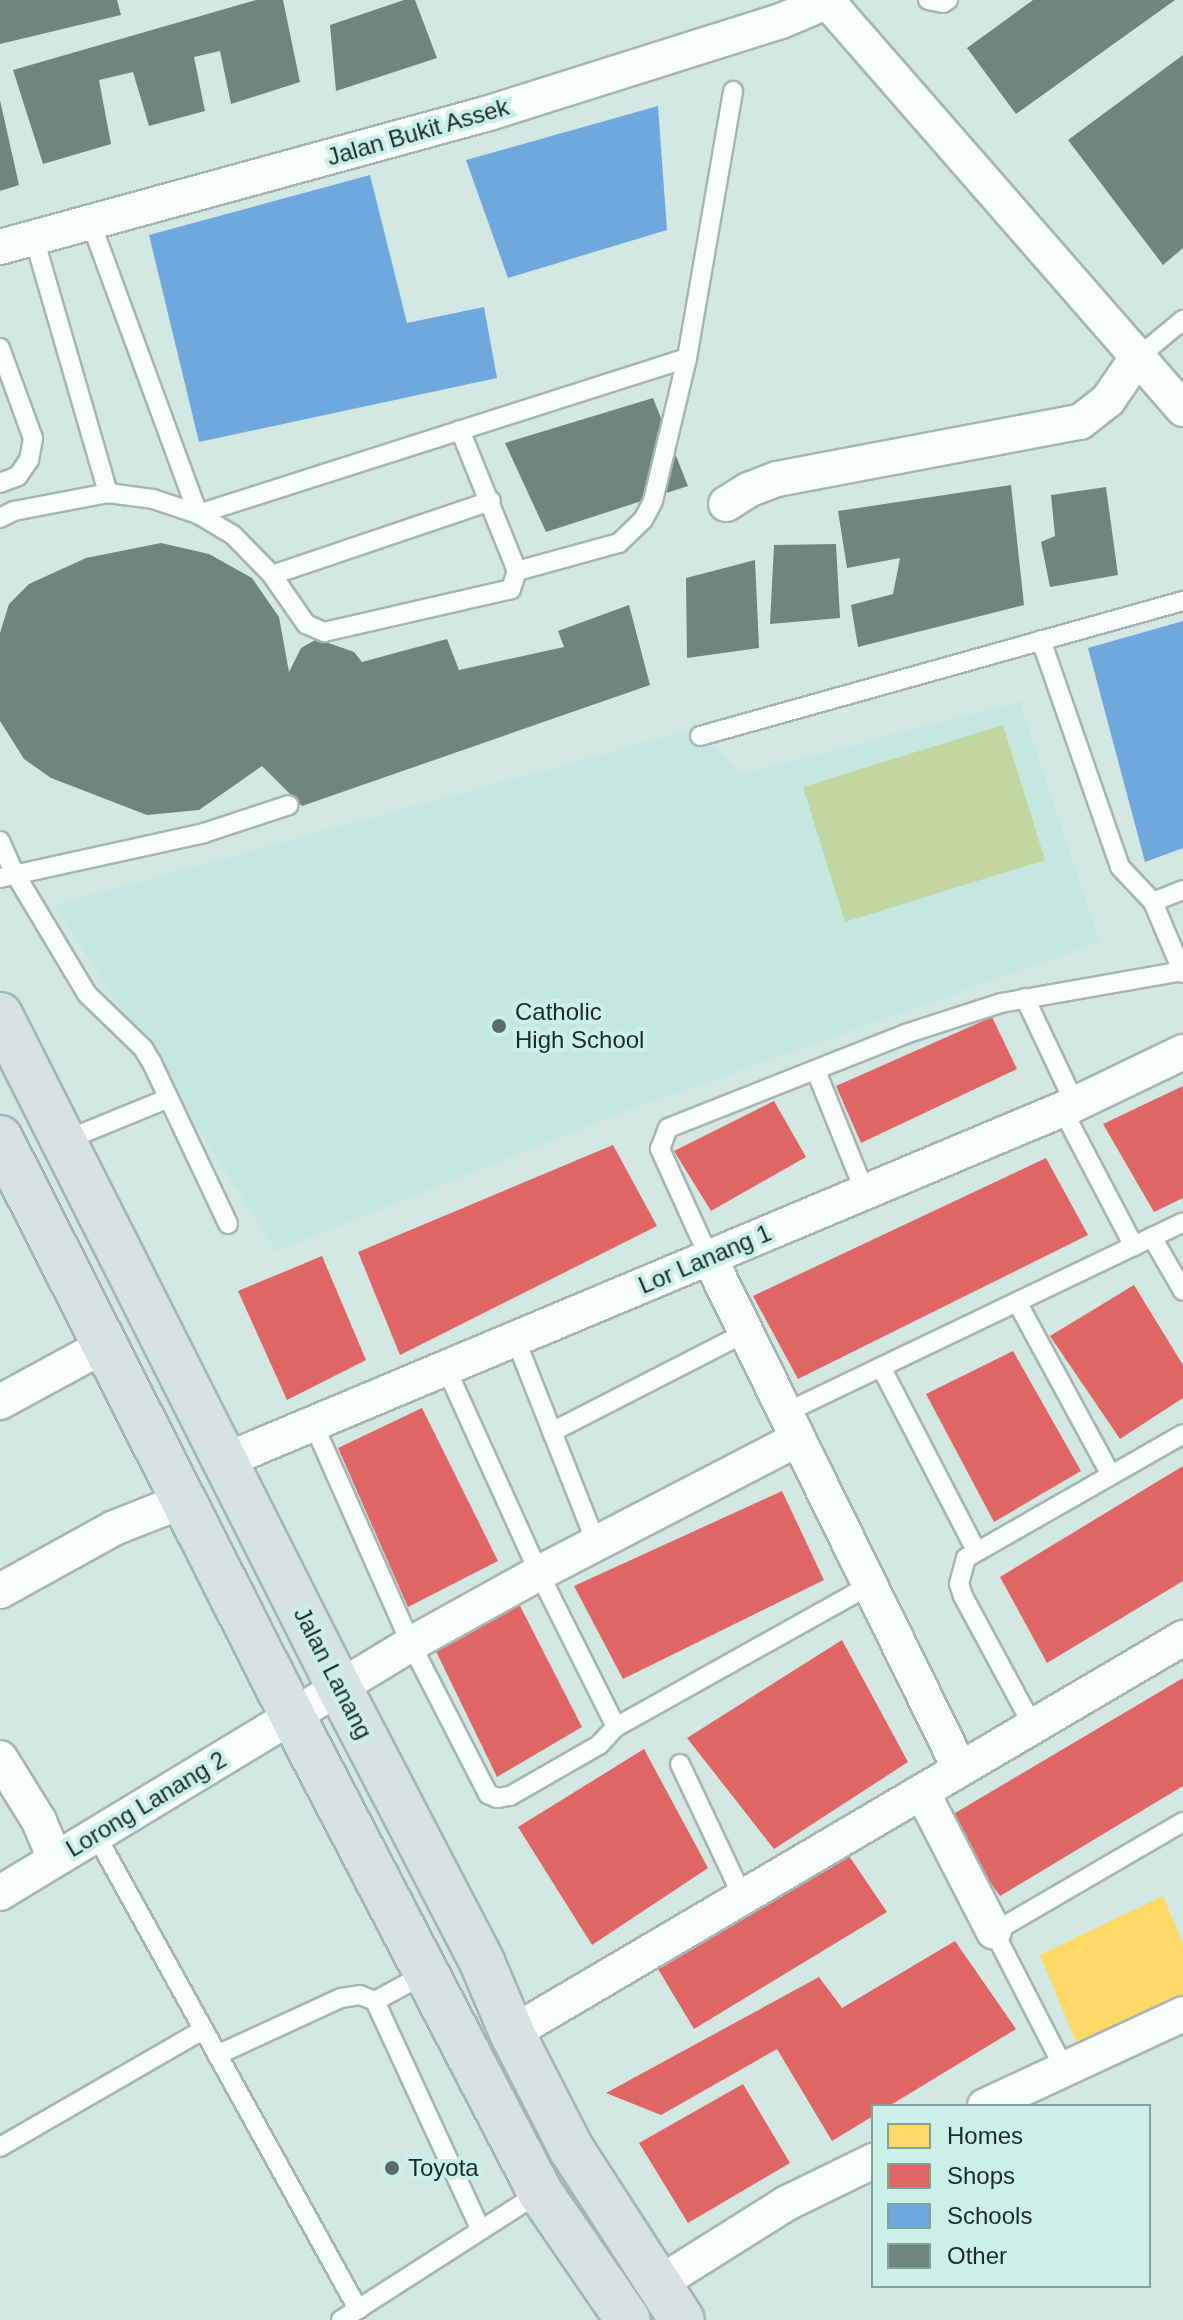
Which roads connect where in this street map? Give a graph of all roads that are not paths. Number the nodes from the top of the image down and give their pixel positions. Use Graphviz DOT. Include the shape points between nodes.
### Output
graph roads {
  1 [pos="928,0"];
  2 [pos="948,0"];
  3 [pos="829,1"];
  4 [pos="733,91"];
  5 [pos="91,223"];
  6 [pos="34,238"];
  7 [pos="0,247"];
  8 [pos="1183,320"];
  9 [pos="0,348"];
  10 [pos="687,358"];
  11 [pos="1137,358"];
  12 [pos="1183,409"];
  13 [pos="460,430"];
  14 [pos="0,484"];
  15 [pos="108,493"];
  16 [pos="491,501"];
  17 [pos="726,504"];
  18 [pos="7,514"];
  19 [pos="198,514"];
  20 [pos="517,571"];
  21 [pos="272,575"];
  22 [pos="1183,601"];
  23 [pos="1041,640"];
  24 [pos="700,736"];
  25 [pos="289,805"];
  26 [pos="0,841"];
  27 [pos="7,875"];
  28 [pos="1183,890"];
  29 [pos="1153,902"];
  30 [pos="1182,972"];
  31 [pos="1025,998"];
  32 [pos="0,1015"];
  33 [pos="1183,1052"];
  34 [pos="816,1071"];
  35 [pos="169,1098"];
  36 [pos="1068,1107"];
  37 [pos="0,1138"];
  38 [pos="64,1141"];
  39 [pos="10,1186"];
  40 [pos="865,1192"];
  41 [pos="1183,1222"];
  42 [pos="228,1224"];
  43 [pos="1152,1237"];
  44 [pos="1134,1246"];
  45 [pos="709,1257"];
  46 [pos="1183,1291"];
  47 [pos="1017,1302"];
  48 [pos="745,1333"];
  49 [pos="515,1338"];
  50 [pos="105,1345"];
  51 [pos="881,1367"];
  52 [pos="446,1368"];
  53 [pos="0,1402"];
  54 [pos="313,1423"];
  55 [pos="792,1426"];
  56 [pos="552,1432"];
  57 [pos="1183,1434"];
  58 [pos="224,1461"];
  59 [pos="1111,1475"];
  60 [pos="185,1500"];
  61 [pos="596,1543"];
  62 [pos="976,1550"];
  63 [pos="539,1573"];
  64 [pos="870,1585"];
  65 [pos="0,1591"];
  66 [pos="1183,1638"];
  67 [pos="411,1644"];
  68 [pos="339,1687"];
  69 [pos="292,1715"];
  70 [pos="1033,1726"];
  71 [pos="616,1727"];
  72 [pos="0,1758"];
  73 [pos="680,1764"];
  74 [pos="960,1769"];
  75 [pos="922,1792"];
  76 [pos="1183,1822"];
  77 [pos="96,1835"];
  78 [pos="55,1859"];
  79 [pos="0,1893"];
  80 [pos="743,1897"];
  81 [pos="994,1932"];
  82 [pos="425,1974"];
  83 [pos="375,2001"];
  84 [pos="1183,2014"];
  85 [pos="203,2030"];
  86 [pos="512,2033"];
  87 [pos="217,2055"];
  88 [pos="1065,2070"];
  89 [pos="989,2104"];
  90 [pos="0,2147"];
  91 [pos="871,2162"];
  92 [pos="540,2192"];
  93 [pos="481,2230"];
  94 [pos="658,2284"];
  95 [pos="358,2309"];
  96 [pos="341,2320"];
  97 [pos="628,2320"];
  98 [pos="682,2320"];
  1 -- 2 [label="lane"];
  3 -- 5 [label="street, Jalan Bukit Assek" via="489,113"];
  3 -- 11 [label="street"];
  4 -- 10 [label="lane"];
  5 -- 6 [label="street, Jalan Bukit Assek"];
  5 -- 19 [label="lane"];
  6 -- 7 [label="street, Jalan Bukit Assek"];
  6 -- 15 [label="lane"];
  8 -- 11 [label="lane"];
  9 -- 14 [label="lane" via="33,438 29,460 18,476"];
  10 -- 13 [label="lane"];
  10 -- 20 [label="lane" via="660,479 643,520 619,543"];
  11 -- 12 [label="street"];
  11 -- 17 [label="street" via="1108,400 1080,422 777,479"];
  13 -- 16 [label="lane"];
  13 -- 19 [label="lane"];
  14 -- 18 [label="lane"];
  15 -- 18 [label="lane"];
  15 -- 19 [label="lane" via="153,499"];
  16 -- 20 [label="lane"];
  16 -- 21 [label="lane"];
  19 -- 21 [label="lane" via="233,535"];
  20 -- 21 [label="lane" via="511,589 324,632 306,624"];
  22 -- 23 [label="lane"];
  23 -- 24 [label="lane"];
  23 -- 29 [label="lane" via="1120,867"];
  25 -- 27 [label="lane" via="204,833"];
  26 -- 27 [label="lane"];
  27 -- 35 [label="lane" via="87,994 143,1048"];
  28 -- 29 [label="lane"];
  29 -- 30 [label="lane"];
  30 -- 31 [label="lane"];
  31 -- 34 [label="lane" via="905,1034"];
  31 -- 36 [label="lane"];
  32 -- 38 [label="main road, Jalan Lanang"];
  33 -- 36 [label="street, Lor Lanang 1"];
  34 -- 40 [label="lane"];
  34 -- 45 [label="lane" via="663,1134 660,1149"];
  35 -- 38 [label="lane"];
  35 -- 42 [label="lane"];
  36 -- 40 [label="street, Lor Lanang 1"];
  36 -- 44 [label="lane"];
  37 -- 39 [label="main road"];
  38 -- 58 [label="main road, Jalan Lanang"];
  39 -- 50 [label="main road"];
  40 -- 45 [label="street, Lor Lanang 1"];
  41 -- 43 [label="lane"];
  43 -- 44 [label="lane"];
  43 -- 46 [label="lane"];
  44 -- 47 [label="lane"];
  45 -- 48 [label="street"];
  45 -- 49 [label="street, Lor Lanang 1"];
  47 -- 51 [label="lane"];
  47 -- 59 [label="lane"];
  48 -- 55 [label="street"];
  48 -- 56 [label="lane"];
  49 -- 52 [label="street, Lor Lanang 1"];
  49 -- 56 [label="lane"];
  50 -- 53 [label="street"];
  50 -- 60 [label="main road"];
  51 -- 55 [label="lane"];
  51 -- 62 [label="lane"];
  52 -- 54 [label="street, Lor Lanang 1"];
  52 -- 63 [label="lane"];
  54 -- 58 [label="street, Lor Lanang 1"];
  54 -- 67 [label="lane"];
  55 -- 61 [label="street, Lorong Lanang 2"];
  55 -- 64 [label="street"];
  56 -- 61 [label="lane"];
  57 -- 59 [label="lane"];
  58 -- 68 [label="main road, Jalan Lanang"];
  59 -- 62 [label="lane"];
  60 -- 65 [label="street" via="114,1528"];
  60 -- 69 [label="main road"];
  61 -- 63 [label="street, Lorong Lanang 2"];
  62 -- 70 [label="lane" via="966,1558 959,1584"];
  63 -- 67 [label="street, Lorong Lanang 2"];
  63 -- 71 [label="lane"];
  64 -- 71 [label="lane"];
  64 -- 74 [label="street"];
  66 -- 70 [label="street"];
  67 -- 68 [label="street, Lorong Lanang 2"];
  67 -- 71 [label="lane" via="488,1794 497,1798 510,1796 599,1745"];
  68 -- 69 [label="street, Lorong Lanang 2"];
  68 -- 86 [label="main road, Jalan Lanang" via="482,1962"];
  69 -- 77 [label="street, Lorong Lanang 2"];
  69 -- 82 [label="main road"];
  70 -- 74 [label="street"];
  72 -- 78 [label="street"];
  73 -- 80 [label="lane"];
  74 -- 75 [label="street"];
  75 -- 80 [label="street"];
  75 -- 81 [label="street"];
  76 -- 81 [label="lane"];
  77 -- 78 [label="street, Lorong Lanang 2"];
  77 -- 85 [label="lane"];
  78 -- 79 [label="street, Lorong Lanang 2"];
  80 -- 86 [label="street"];
  81 -- 88 [label="lane"];
  82 -- 83 [label="lane"];
  82 -- 92 [label="main road"];
  83 -- 87 [label="lane" via="360,1995 341,1998"];
  83 -- 93 [label="lane"];
  84 -- 88 [label="street"];
  85 -- 87 [label="lane"];
  85 -- 90 [label="lane"];
  86 -- 94 [label="main road, Jalan Lanang" via="572,2150"];
  87 -- 95 [label="lane"];
  88 -- 89 [label="street"];
  91 -- 94 [label="street" via="787,2203"];
  92 -- 93 [label="lane"];
  92 -- 97 [label="main road"];
  93 -- 95 [label="lane"];
  94 -- 98 [label="main road, Jalan Lanang"];
  95 -- 96 [label="lane"];
}
